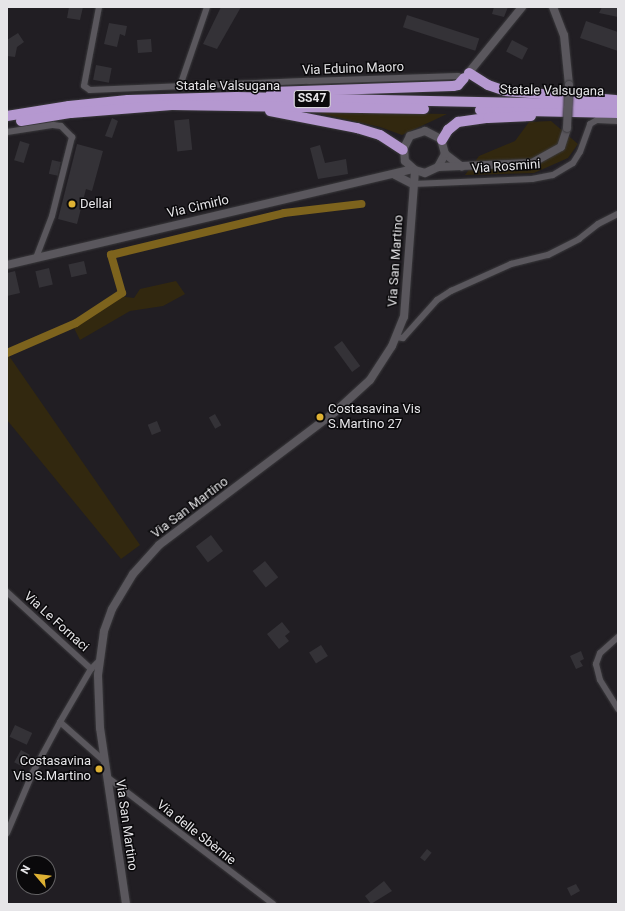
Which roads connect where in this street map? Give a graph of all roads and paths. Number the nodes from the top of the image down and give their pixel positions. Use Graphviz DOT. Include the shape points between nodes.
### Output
graph roads {
  1 [pos="99,7"];
  2 [pos="207,7"];
  3 [pos="522,7"];
  4 [pos="553,7"];
  5 [pos="466,76"];
  6 [pos="180,86"];
  7 [pos="618,100"];
  8 [pos="236,102"];
  9 [pos="618,105"];
  10 [pos="560,111"];
  11 [pos="618,112"];
  12 [pos="7,116"];
  13 [pos="618,121"];
  14 [pos="7,123"];
  15 [pos="7,132"];
  16 [pos="442,140"];
  17 [pos="403,150"];
  18 [pos="445,154"];
  19 [pos="406,162"];
  20 [pos="462,167"];
  21 [pos="438,168"];
  22 [pos="416,171"];
  23 [pos="395,175"];
  24 [pos="413,184"];
  25 [pos="618,214"];
  26 [pos="36,258"];
  27 [pos="7,265"];
  28 [pos="396,337"];
  29 [pos="7,592"];
  30 [pos="618,636"];
  31 [pos="99,661"];
  32 [pos="91,669"];
  33 [pos="618,709"];
  34 [pos="60,722"];
  35 [pos="105,762"];
  36 [pos="107,777"];
  37 [pos="7,833"];
  38 [pos="126,904"];
  39 [pos="273,904"];
  1 -- 6 [label="street, Via Eduino Maoro" via="84,86 90,90"];
  2 -- 6 [label="street"];
  3 -- 5 [label="street"];
  4 -- 20 [label="street, bridge" via="564,35 569,85 567,128 561,147 532,163"];
  5 -- 6 [label="street, Via Eduino Maoro"];
  5 -- 7 [label="highway" via="506,91"];
  5 -- 8 [label="highway" via="458,85 453,86 252,92"];
  8 -- 9 [label="highway, Statale Valsugana / SS47"];
  8 -- 10 [label="highway, Statale Valsugana / SS47"];
  8 -- 12 [label="highway, Statale Valsugana / SS47" via="128,100"];
  8 -- 14 [label="highway, Statale Valsugana / SS47" via="128,107"];
  8 -- 17 [label="highway" via="380,134"];
  10 -- 11 [label="highway, Statale Valsugana / SS47"];
  10 -- 16 [label="highway" via="458,122 448,130"];
  13 -- 24 [label="street, Via Rosmini" via="597,120 590,124 580,152 573,163 553,175 532,179"];
  15 -- 26 [label="street" via="54,125 61,126 72,137 50,222"];
  16 -- 17 [label="street" via="433,132 419,131 409,137"];
  16 -- 18 [label="street"];
  17 -- 19 [label="street"];
  18 -- 20 [label="street"];
  18 -- 21 [label="street"];
  19 -- 22 [label="street"];
  19 -- 23 [label="street"];
  20 -- 21 [label="street"];
  21 -- 22 [label="street" via="430,172"];
  22 -- 23 [label="street, Via Cimirlo"];
  22 -- 24 [label="street"];
  23 -- 24 [label="street"];
  23 -- 26 [label="street, Via Cimirlo"];
  24 -- 28 [label="street, Via San Martino" via="406,302 404,317"];
  25 -- 28 [label="street" via="548,255 511,264 451,291 437,300 403,338"];
  26 -- 27 [label="street, Via Cimirlo"];
  28 -- 31 [label="street, Via San Martino" via="370,380 355,395 159,545 133,574 112,609 104,631"];
  29 -- 32 [label="street, Via Le Fornaci"];
  30 -- 33 [label="street" via="600,653 596,664 597,672"];
  31 -- 32 [label="street"];
  31 -- 35 [label="street, Via San Martino" via="100,728"];
  32 -- 34 [label="street"];
  34 -- 35 [label="street"];
  34 -- 37 [label="street" via="33,772"];
  35 -- 36 [label="street, Via San Martino"];
  36 -- 38 [label="street, Via San Martino"];
  36 -- 39 [label="street, Via delle Sbèrnie"];
}
